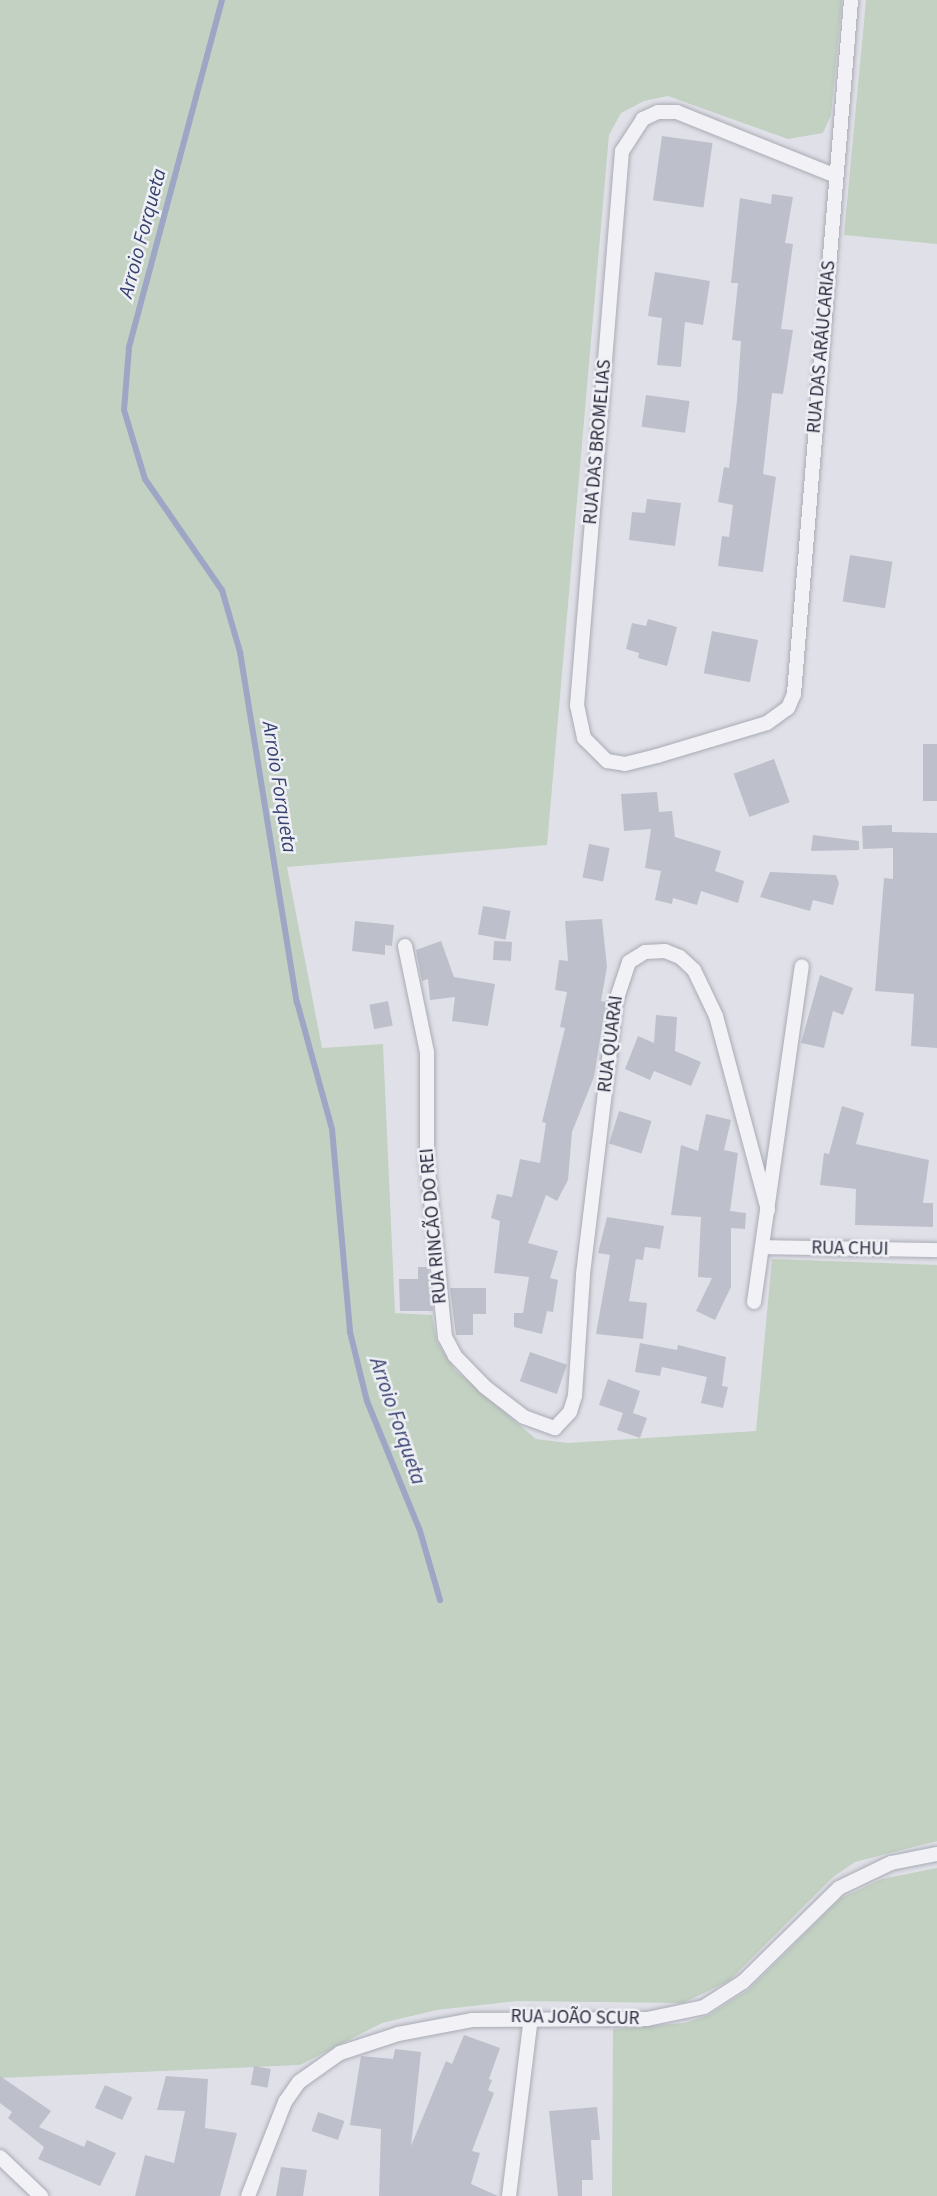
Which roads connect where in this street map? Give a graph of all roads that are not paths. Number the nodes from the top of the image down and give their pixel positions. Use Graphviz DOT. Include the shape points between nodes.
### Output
graph roads {
  1 [pos="851,0"];
  2 [pos="836,176"];
  3 [pos="794,694"];
  4 [pos="405,946"];
  5 [pos="802,966"];
  6 [pos="768,1210"];
  7 [pos="763,1247"];
  8 [pos="937,1251"];
  9 [pos="754,1302"];
  10 [pos="570,1412"];
  11 [pos="937,1854"];
  12 [pos="531,2016"];
  13 [pos="0,2157"];
  14 [pos="41,2196"];
  15 [pos="248,2196"];
  16 [pos="509,2196"];
  1 -- 2 [label="street, RUA DAS ARÁUCARIAS"];
  2 -- 3 [label="street, RUA DAS ARÁUCARIAS"];
  2 -- 3 [label="street, RUA DAS BROMELIAS" via="677,112 658,112 643,119 622,151 578,724 594,751 607,761 625,764 767,723 788,708"];
  4 -- 10 [label="street, RUA RINCÃO DO REI" via="426,1052 427,1160 445,1337 455,1356 485,1387 524,1418 555,1428"];
  5 -- 6 [label="street"];
  6 -- 7 [label="street"];
  6 -- 10 [label="street, RUA QUARAI" via="716,1016 694,970 680,957 664,951 645,952 629,962 616,1000"];
  7 -- 8 [label="street, RUA CHUI"];
  7 -- 9 [label="street"];
  11 -- 12 [label="street, RUA JOÃO SCUR" via="891,1863 839,1888 743,1982 704,2007 647,2019"];
  12 -- 15 [label="street, RUA JOÃO SCUR" via="472,2020 398,2034 340,2053 316,2067 285,2102"];
  12 -- 16 [label="street"];
  13 -- 14 [label="street"];
}
